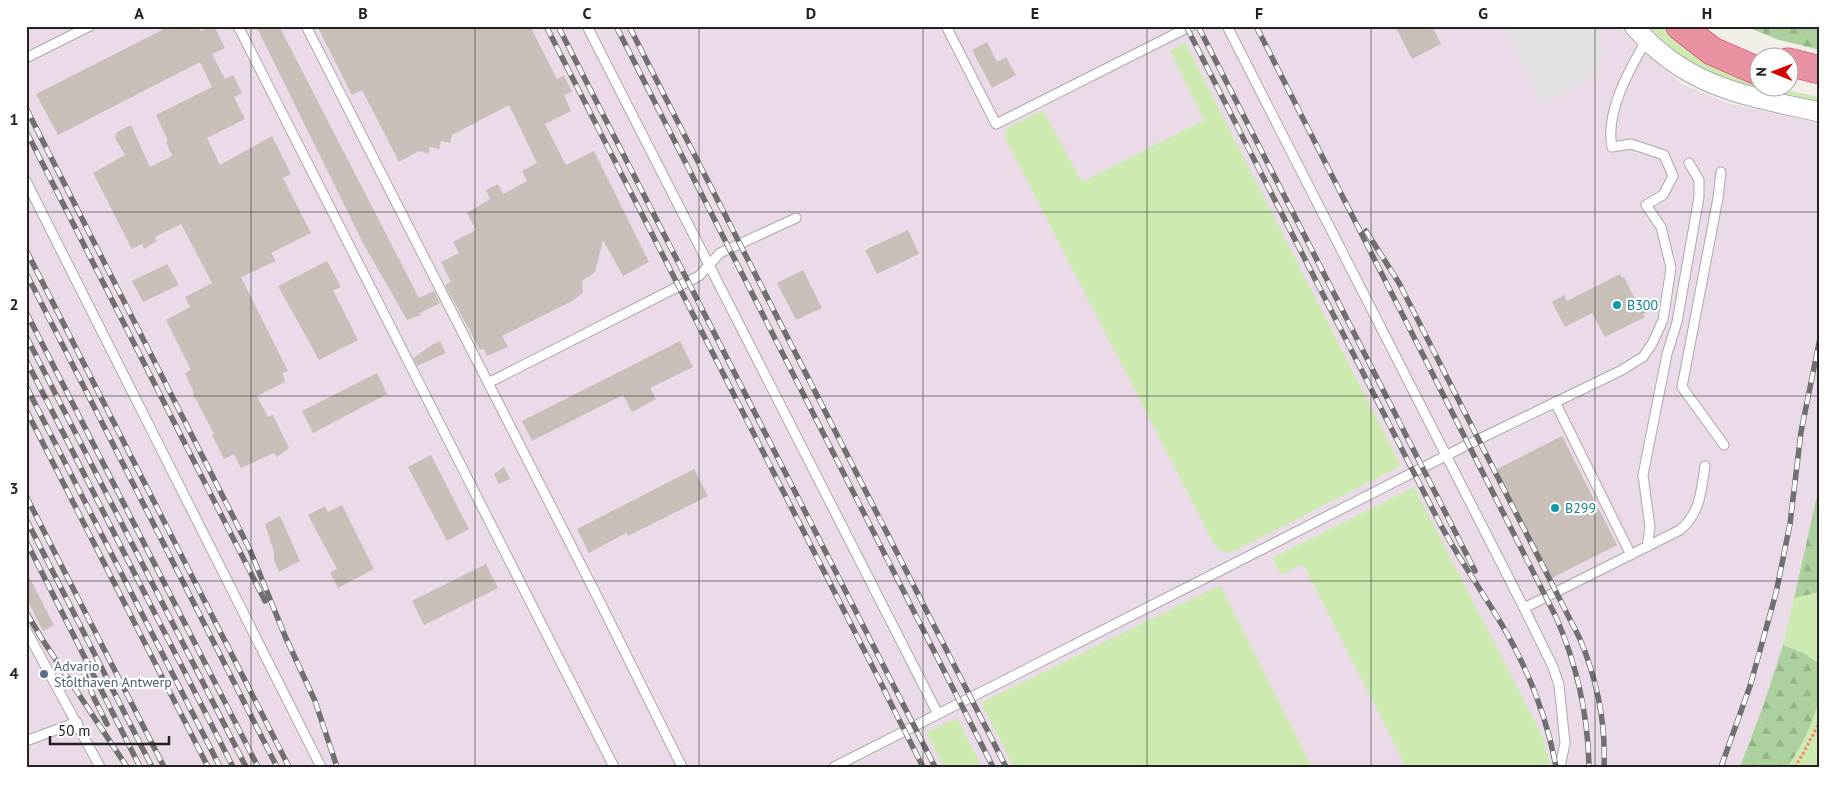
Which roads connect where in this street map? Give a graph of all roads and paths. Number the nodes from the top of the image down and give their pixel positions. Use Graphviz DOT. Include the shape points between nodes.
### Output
graph roads {
  1 [pos="90,26"];
  2 [pos="238,26"];
  3 [pos="306,26"];
  4 [pos="587,26"];
  5 [pos="946,26"];
  6 [pos="1191,26"];
  7 [pos="1227,26"];
  8 [pos="1634,26"];
  9 [pos="1680,26"];
  10 [pos="1708,26"];
  11 [pos="1646,41"];
  12 [pos="1748,49"];
  13 [pos="26,58"];
  14 [pos="1798,64"];
  15 [pos="1748,67"];
  16 [pos="1820,70"];
  17 [pos="1798,82"];
  18 [pos="1820,88"];
  19 [pos="1820,112"];
  20 [pos="1688,164"];
  21 [pos="1721,172"];
  22 [pos="26,182"];
  23 [pos="796,218"];
  24 [pos="709,265"];
  25 [pos="488,382"];
  26 [pos="1555,402"];
  27 [pos="1724,445"];
  28 [pos="1447,456"];
  29 [pos="1705,466"];
  30 [pos="1647,547"];
  31 [pos="1631,554"];
  32 [pos="1524,608"];
  33 [pos="26,630"];
  34 [pos="938,714"];
  35 [pos="1820,721"];
  36 [pos="77,722"];
  37 [pos="26,741"];
  38 [pos="100,767"];
  39 [pos="321,767"];
  40 [pos="614,767"];
  41 [pos="682,767"];
  42 [pos="834,767"];
  43 [pos="1560,767"];
  44 [pos="1795,767"];
  1 -- 13 [label="lane"];
  2 -- 40 [label="lane"];
  3 -- 25 [label="lane"];
  4 -- 24 [label="lane"];
  5 -- 6 [label="lane" via="996,124"];
  7 -- 28 [label="lane"];
  8 -- 11 [label="street"];
  9 -- 15 [label="highway" via="1712,51"];
  10 -- 12 [label="highway"];
  11 -- 19 [label="street" via="1680,68 1706,81 1736,93"];
  11 -- 26 [label="lane" via="1624,85 1610,134 1612,146 1631,144 1664,155 1673,176 1663,195 1646,205 1661,227 1671,268 1663,320 1643,357"];
  14 -- 16 [label="highway"];
  17 -- 18 [label="highway"];
  20 -- 30 [label="lane" via="1699,180 1698,197 1677,322 1667,354 1643,475 1650,527"];
  21 -- 27 [label="lane" via="1682,387"];
  22 -- 39 [label="lane"];
  23 -- 24 [label="lane" via="720,253"];
  24 -- 25 [label="lane" via="699,276"];
  24 -- 34 [label="lane"];
  25 -- 41 [label="lane"];
  26 -- 28 [label="lane"];
  26 -- 31 [label="lane"];
  28 -- 32 [label="lane"];
  28 -- 34 [label="lane"];
  29 -- 30 [label="lane" via="1696,512 1690,522"];
  30 -- 31 [label="lane"];
  31 -- 32 [label="lane"];
  32 -- 43 [label="lane" via="1556,674 1565,743"];
  33 -- 36 [label="lane"];
  34 -- 42 [label="lane"];
  35 -- 44 [label="path"];
  36 -- 37 [label="lane"];
  36 -- 38 [label="lane"];
}
